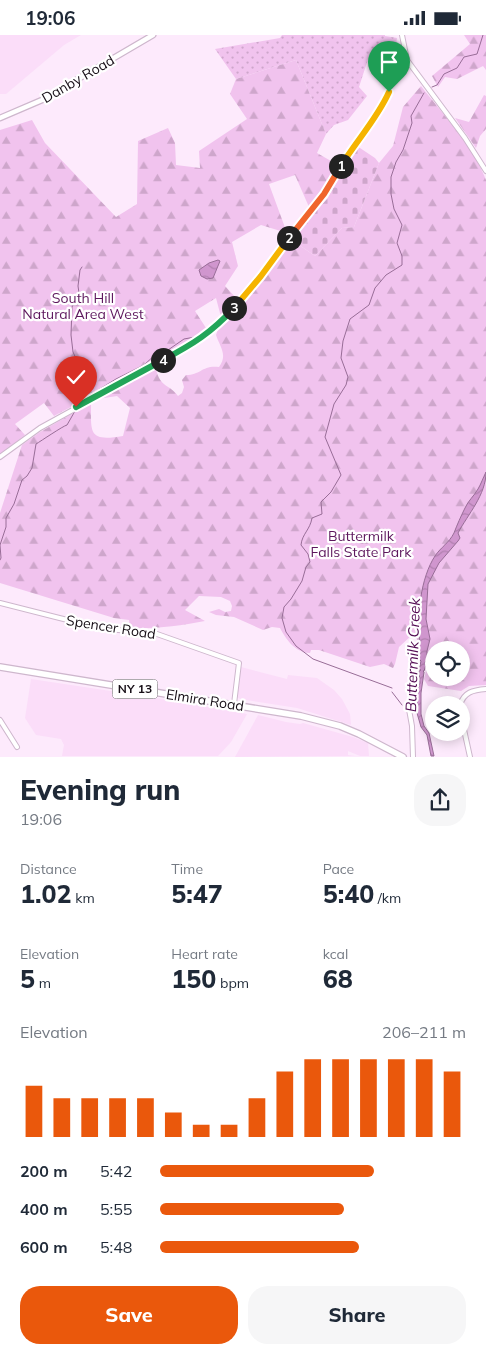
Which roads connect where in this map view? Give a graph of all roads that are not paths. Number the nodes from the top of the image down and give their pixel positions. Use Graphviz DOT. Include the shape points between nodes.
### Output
graph roads {
  1 [pos="153,35"];
  2 [pos="402,35"];
  3 [pos="407,60"];
  4 [pos="0,118"];
  5 [pos="486,171"];
  6 [pos="0,457"];
  7 [pos="0,603"];
  8 [pos="0,667"];
  9 [pos="486,689"];
  10 [pos="465,696"];
  11 [pos="234,704"];
  12 [pos="408,704"];
  13 [pos="0,720"];
  14 [pos="466,741"];
  15 [pos="17,747"];
  16 [pos="403,757"];
  17 [pos="413,757"];
  18 [pos="470,757"];
  1 -- 4 [label="main road, Danby Road" via="42,100"];
  2 -- 3 [label="street"];
  3 -- 5 [label="street"];
  3 -- 6 [label="street" via="397,70 381,108 352,147 324,194 221,322 202,339 40,427"];
  7 -- 11 [label="street, Spencer Road" via="99,628 157,634 239,663"];
  8 -- 11 [label="highway, Elmira Road / NY 13"];
  9 -- 10 [label="street"];
  11 -- 16 [label="highway, Elmira Road / NY 13" via="340,726"];
  12 -- 17 [label="street"];
  13 -- 15 [label="street"];
  14 -- 18 [label="street"];
}
